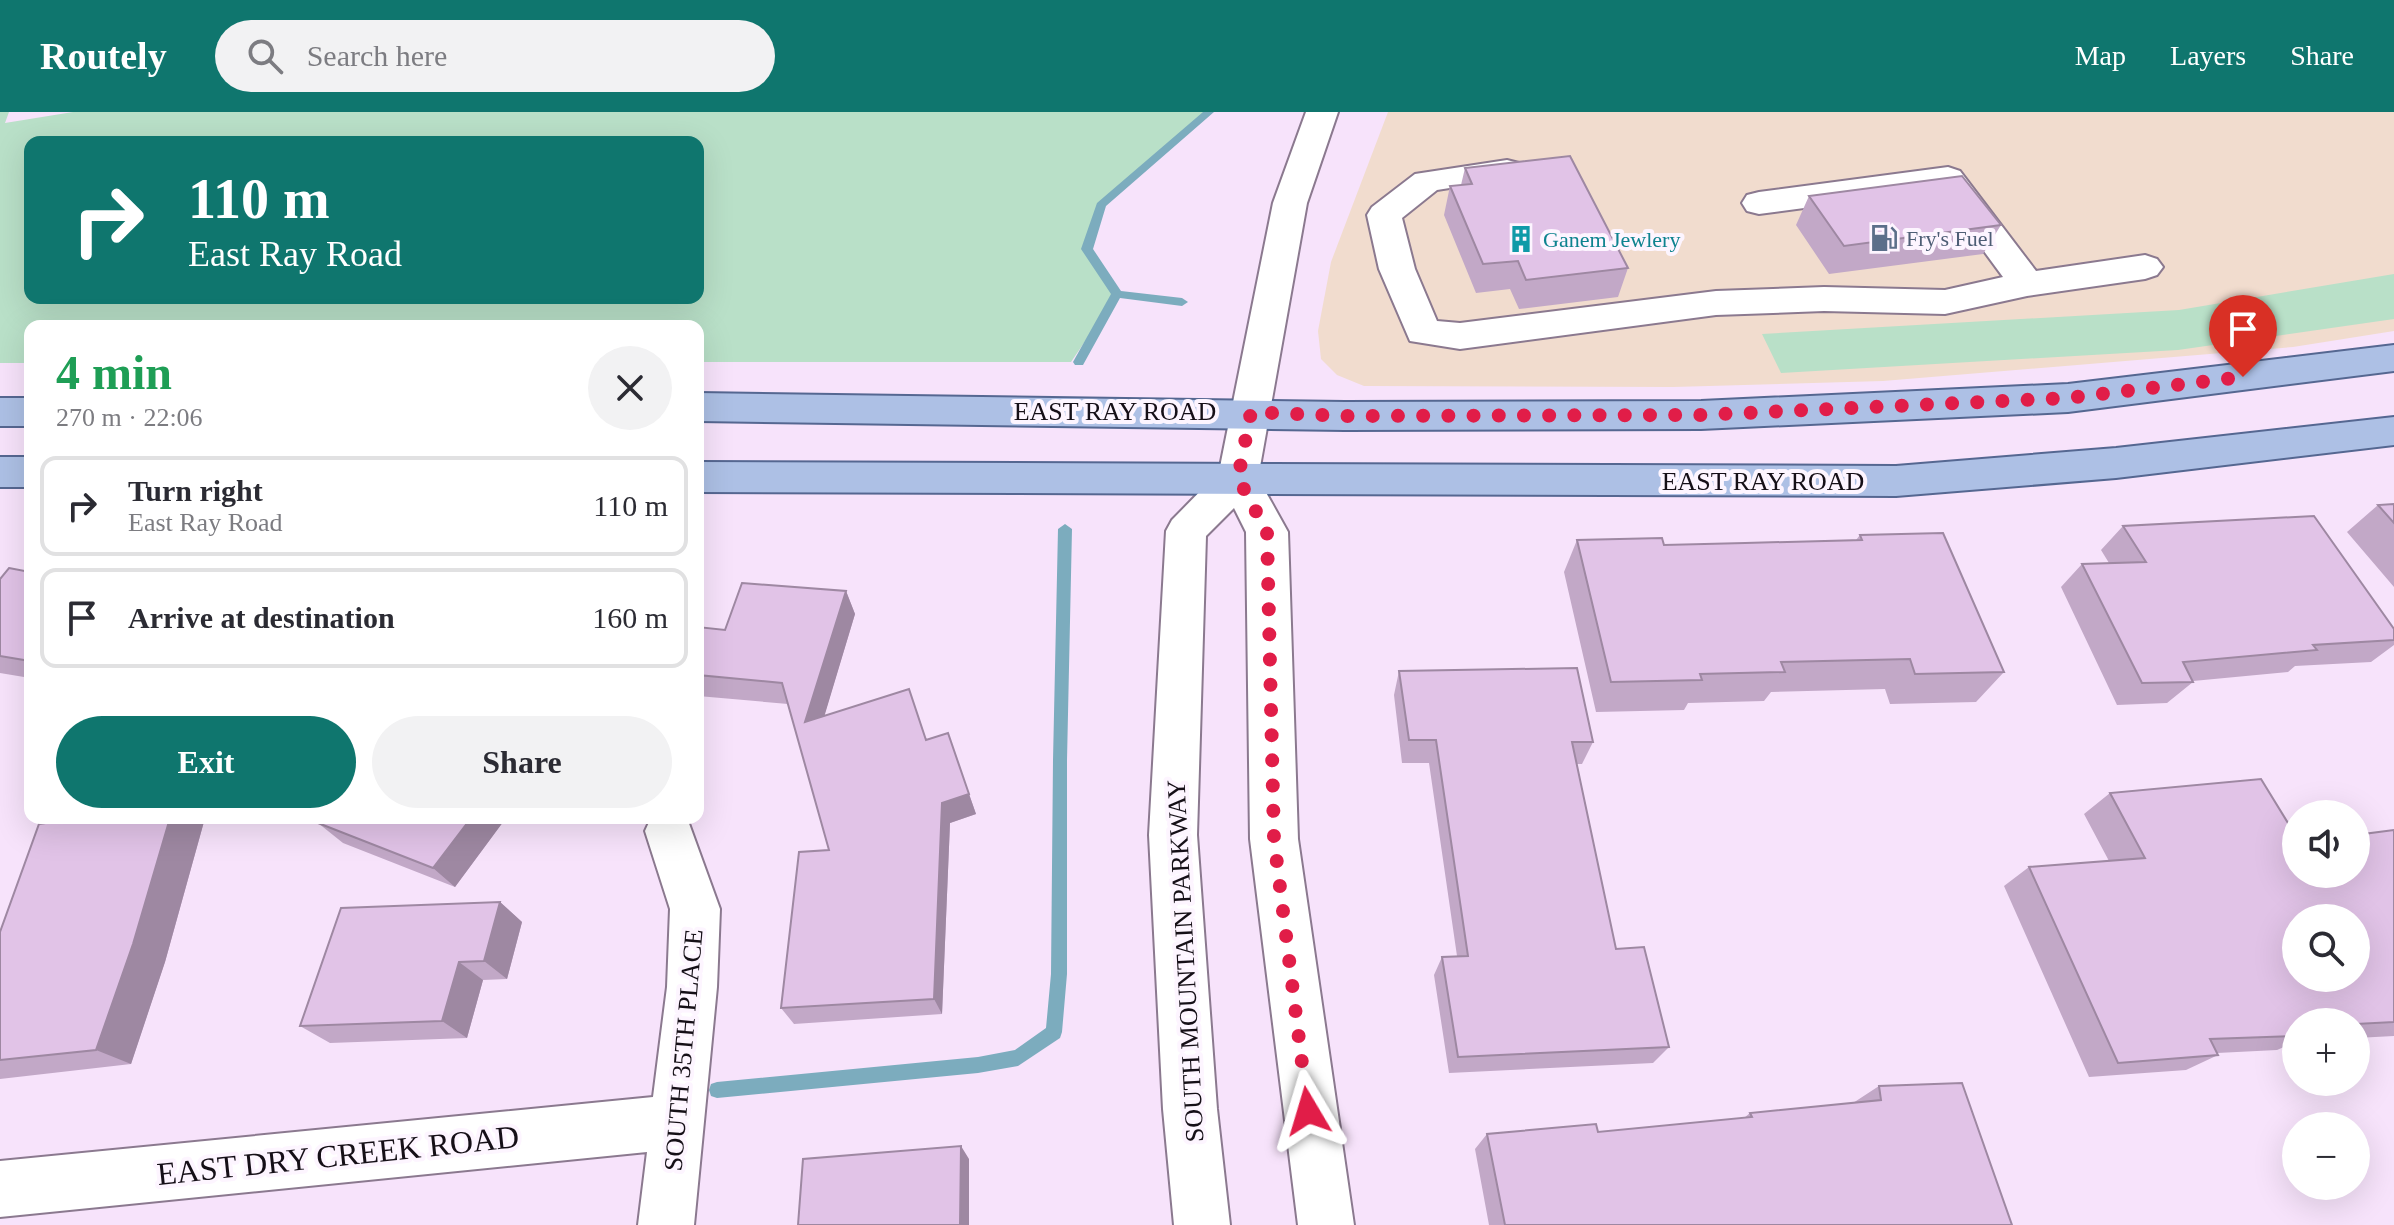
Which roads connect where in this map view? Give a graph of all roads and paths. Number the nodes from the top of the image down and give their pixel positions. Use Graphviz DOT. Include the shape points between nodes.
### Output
graph roads {
  1 [pos="1322,112"];
  2 [pos="1507,170"];
  3 [pos="1759,203"];
  4 [pos="2145,267"];
  5 [pos="2027,284"];
  6 [pos="2394,358"];
  7 [pos="704,407"];
  8 [pos="0,412"];
  9 [pos="24,412"];
  10 [pos="2394,431"];
  11 [pos="1244,447"];
  12 [pos="0,472"];
  13 [pos="24,472"];
  14 [pos="704,477"];
  15 [pos="669,831"];
  16 [pos="677,1122"];
  17 [pos="0,1189"];
  18 [pos="666,1225"];
  19 [pos="1202,1225"];
  20 [pos="1326,1225"];
  1 -- 11 [label="street" via="1290,203"];
  2 -- 5 [label="street" via="1427,181 1384,215 1397,269 1423,332 1460,336 1716,303 1945,302"];
  3 -- 5 [label="street" via="1948,178"];
  4 -- 5 [label="street"];
  6 -- 11 [label="main road, EAST RAY ROAD" via="2068,398 1701,415 1345,416"];
  7 -- 11 [label="main road, EAST RAY ROAD"];
  8 -- 9 [label="main road"];
  10 -- 11 [label="main road, EAST RAY ROAD" via="2116,463 1896,481"];
  11 -- 14 [label="main road, EAST RAY ROAD"];
  11 -- 19 [label="street, SOUTH MOUNTAIN PARKWAY" via="1186,531 1180,632 1173,835"];
  11 -- 20 [label="street" via="1267,532 1274,839"];
  12 -- 13 [label="main road"];
  15 -- 16 [label="street, SOUTH 35TH PLACE" via="695,909"];
  16 -- 17 [label="street, EAST DRY CREEK ROAD"];
  16 -- 18 [label="street, SOUTH 35TH PLACE"];
}
